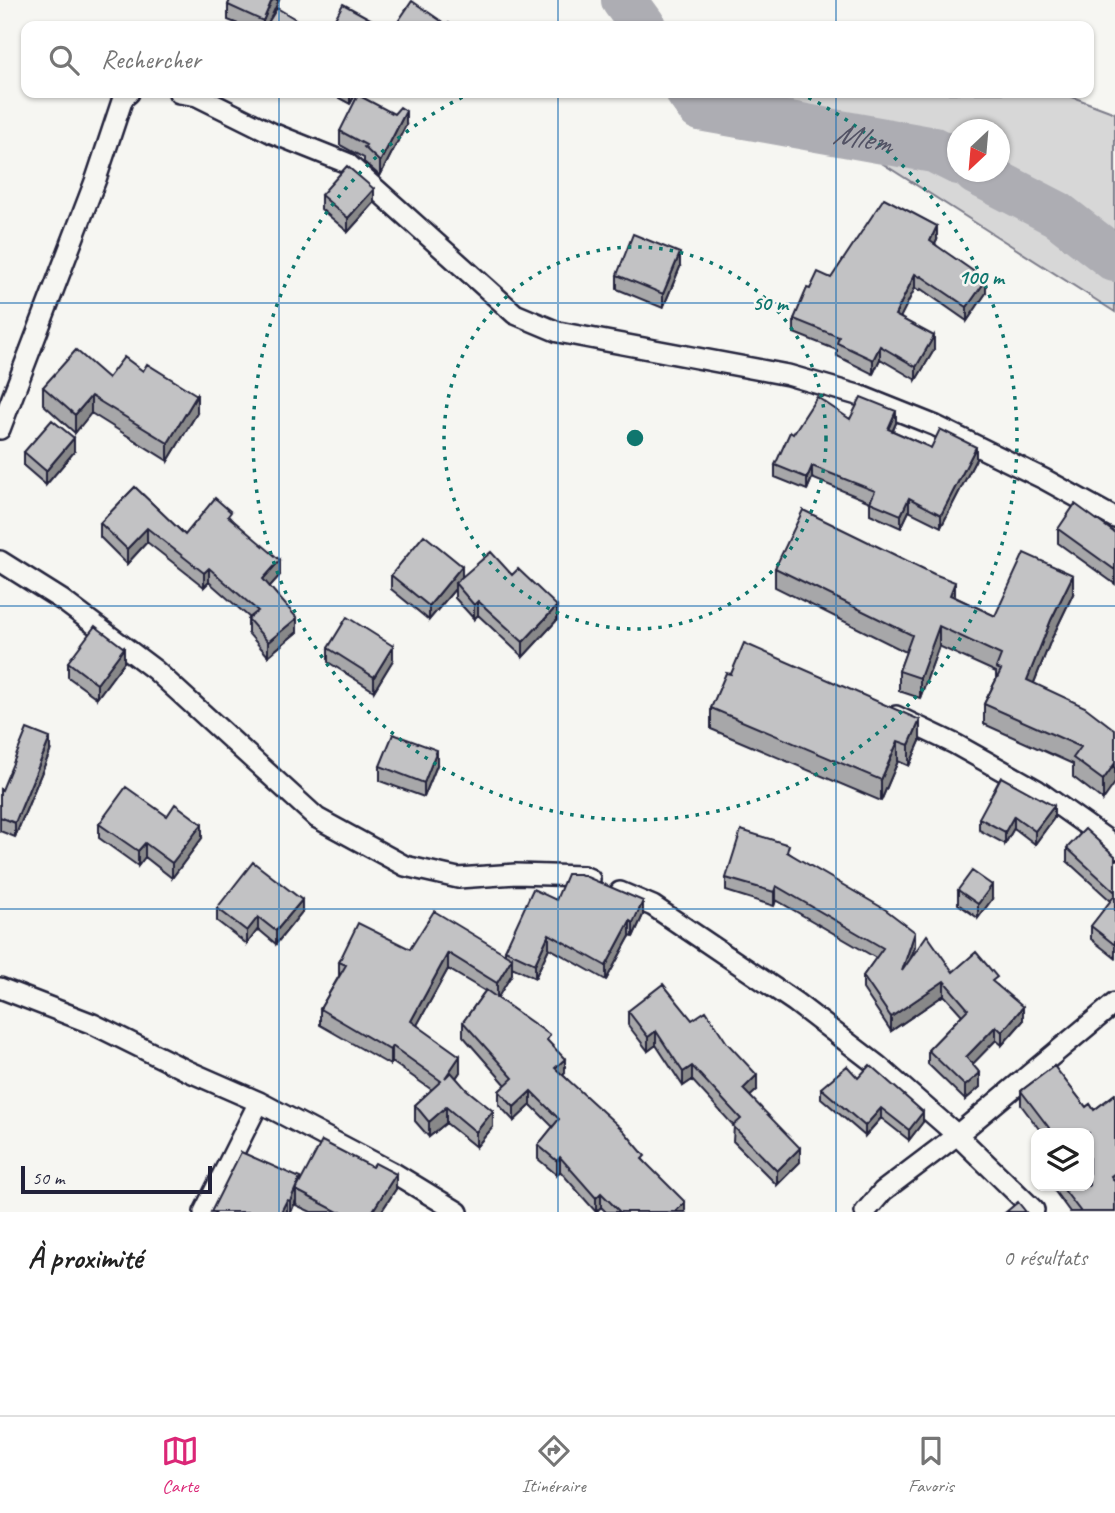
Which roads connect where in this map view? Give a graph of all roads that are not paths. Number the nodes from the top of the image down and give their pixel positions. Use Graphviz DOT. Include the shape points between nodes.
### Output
graph roads {
  1 [pos="123,98"];
  2 [pos="201,98"];
  3 [pos="0,429"];
  4 [pos="1115,517"];
  5 [pos="0,561"];
  6 [pos="880,708"];
  7 [pos="1115,849"];
  8 [pos="0,988"];
  9 [pos="1115,1003"];
  10 [pos="259,1102"];
  11 [pos="957,1135"];
  12 [pos="1034,1210"];
  13 [pos="204,1212"];
  14 [pos="458,1212"];
  15 [pos="865,1212"];
  1 -- 3 [label="street"];
  2 -- 4 [label="street" via="347,163 515,314 558,332 788,375 861,396 936,426"];
  5 -- 11 [label="street" via="62,600 155,670 317,818 405,866 458,878 583,876 653,906 795,1002"];
  6 -- 7 [label="street" via="1037,790"];
  8 -- 10 [label="street" via="93,1024"];
  9 -- 11 [label="street"];
  10 -- 13 [label="street"];
  10 -- 14 [label="street"];
  11 -- 12 [label="street"];
  11 -- 15 [label="street" via="883,1191"];
}
